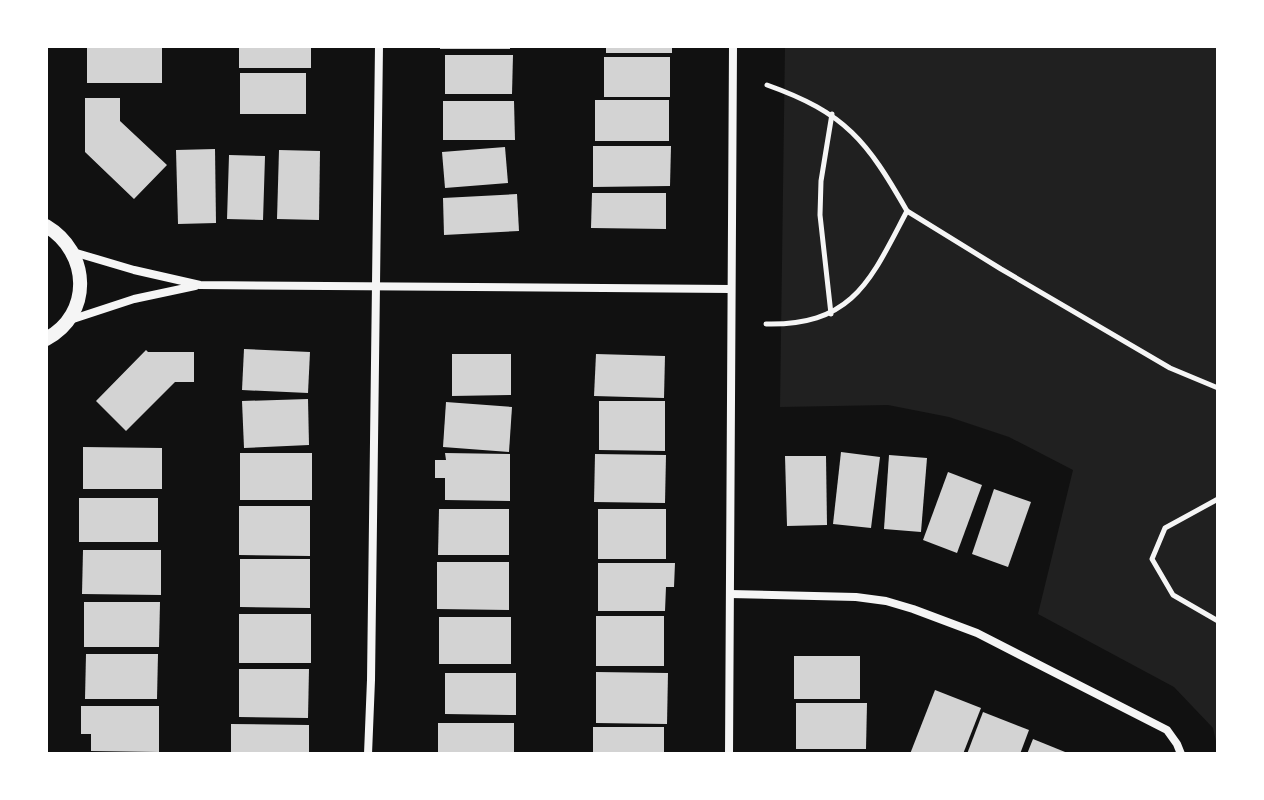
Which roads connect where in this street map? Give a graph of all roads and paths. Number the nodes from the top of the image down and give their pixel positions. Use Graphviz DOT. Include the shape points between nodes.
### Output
graph roads {
  1 [pos="379,46"];
  2 [pos="733,46"];
  3 [pos="767,85"];
  4 [pos="832,114"];
  5 [pos="907,211"];
  6 [pos="47,224"];
  7 [pos="73,252"];
  8 [pos="200,285"];
  9 [pos="376,287"];
  10 [pos="731,289"];
  11 [pos="831,314"];
  12 [pos="68,320"];
  13 [pos="766,324"];
  14 [pos="49,338"];
  15 [pos="46,353"];
  16 [pos="1218,388"];
  17 [pos="1218,499"];
  18 [pos="730,594"];
  19 [pos="1218,621"];
  20 [pos="368,754"];
  21 [pos="729,754"];
  22 [pos="1181,754"];
  1 -- 9 [label="street"];
  2 -- 10 [label="street"];
  3 -- 4 [label="path"];
  4 -- 5 [label="path" via="861,140"];
  4 -- 11 [label="path" via="820,215"];
  5 -- 11 [label="path" via="871,277 856,297"];
  5 -- 16 [label="path" via="1170,368"];
  6 -- 7 [label="street"];
  7 -- 8 [label="street"];
  7 -- 12 [label="street" via="81,288"];
  8 -- 9 [label="street"];
  8 -- 12 [label="street"];
  9 -- 10 [label="street"];
  9 -- 20 [label="street"];
  10 -- 18 [label="street"];
  11 -- 13 [label="path"];
  12 -- 14 [label="street"];
  14 -- 15 [label="street"];
  17 -- 19 [label="path" via="1165,528 1152,559 1173,595"];
  18 -- 21 [label="street"];
  18 -- 22 [label="street" via="886,601 943,619 1167,730"];
}
